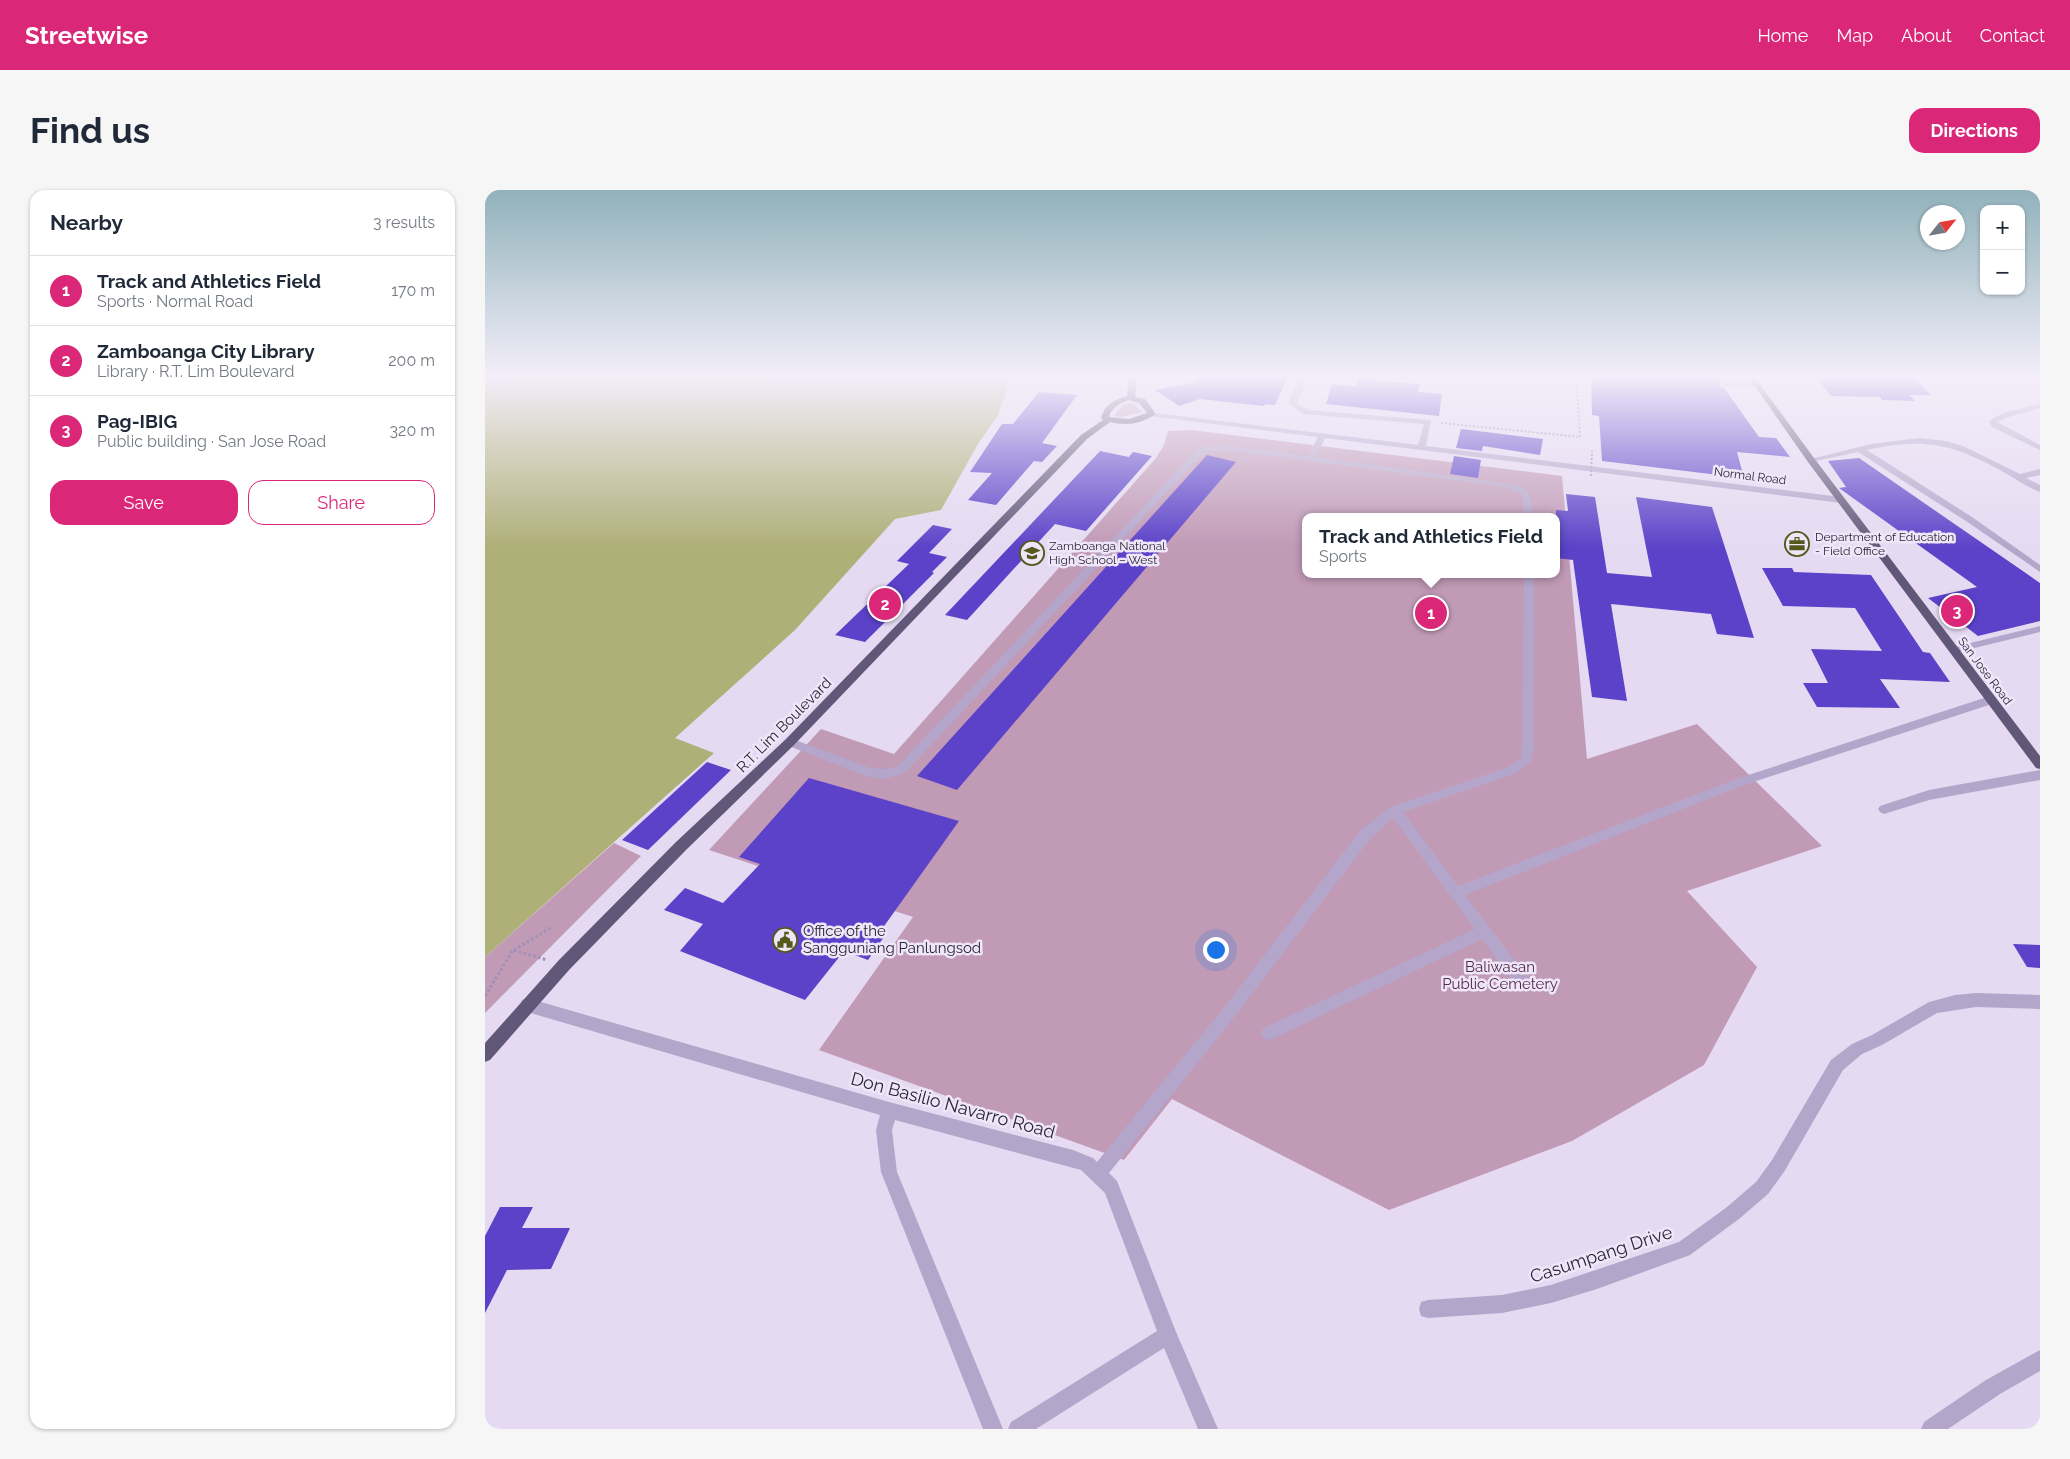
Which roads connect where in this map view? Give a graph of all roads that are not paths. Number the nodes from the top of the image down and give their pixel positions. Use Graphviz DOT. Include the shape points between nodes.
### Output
graph roads {
  1 [pos="1090,433"];
  2 [pos="1305,433"];
  3 [pos="1425,433"];
  4 [pos="1792,433"];
  5 [pos="2010,433"];
  6 [pos="1323,435"];
  7 [pos="1422,447"];
  8 [pos="2040,448"];
  9 [pos="1860,450"];
  10 [pos="1311,459"];
  11 [pos="1811,460"];
  12 [pos="2040,472"];
  13 [pos="2018,477"];
  14 [pos="2040,489"];
  15 [pos="1841,500"];
  16 [pos="1528,513"];
  17 [pos="2040,569"];
  18 [pos="1529,578"];
  19 [pos="2040,629"];
  20 [pos="1954,650"];
  21 [pos="1991,700"];
  22 [pos="790,742"];
  23 [pos="2040,765"];
  24 [pos="2040,775"];
  25 [pos="1884,809"];
  26 [pos="1394,810"];
  27 [pos="1457,892"];
  28 [pos="1484,931"];
  29 [pos="1524,984"];
  30 [pos="2040,1002"];
  31 [pos="527,1005"];
  32 [pos="1269,1032"];
  33 [pos="485,1055"];
  34 [pos="889,1110"];
  35 [pos="1098,1174"];
  36 [pos="1428,1309"];
  37 [pos="1168,1335"];
  38 [pos="2040,1360"];
  39 [pos="993,1429"];
  40 [pos="1018,1429"];
  41 [pos="1208,1429"];
  42 [pos="1931,1429"];
  1 -- 22 [label="main road, R.T. Lim Boulevard"];
  2 -- 6 [label="street, Normal Road"];
  3 -- 7 [label="street"];
  4 -- 11 [label="main road, San Jose Road"];
  5 -- 8 [label="street"];
  6 -- 7 [label="street, Normal Road"];
  6 -- 10 [label="street"];
  7 -- 15 [label="street, Normal Road"];
  9 -- 11 [label="street"];
  9 -- 13 [label="street" via="1934,441 1969,453"];
  9 -- 17 [label="street" via="1969,519"];
  10 -- 16 [label="street" via="1517,488 1528,496"];
  10 -- 22 [label="street" via="1229,448 1201,451 898,771 885,774 869,772"];
  11 -- 15 [label="main road, San Jose Road"];
  12 -- 13 [label="street"];
  13 -- 14 [label="street"];
  15 -- 20 [label="main road, San Jose Road"];
  18 -- 26 [label="street" via="1528,748 1525,762 1510,771"];
  19 -- 20 [label="street"];
  20 -- 21 [label="main road, San Jose Road"];
  21 -- 23 [label="main road, San Jose Road"];
  21 -- 27 [label="street" via="1741,782"];
  22 -- 31 [label="main road, R.T. Lim Boulevard" via="681,846"];
  24 -- 25 [label="street" via="1929,795"];
  26 -- 27 [label="street"];
  26 -- 35 [label="street" via="1365,835 1227,1015"];
  27 -- 28 [label="street"];
  28 -- 29 [label="street"];
  28 -- 32 [label="street"];
  30 -- 36 [label="street, Casumpang Drive" via="1976,1000 1934,1007 1857,1049 1837,1065 1762,1188 1683,1249 1551,1294 1502,1304"];
  31 -- 33 [label="main road, R.T. Lim Boulevard"];
  31 -- 34 [label="street, Don Basilio Navarro Road"];
  34 -- 35 [label="street, Don Basilio Navarro Road" via="1073,1158"];
  34 -- 39 [label="street" via="884,1130 889,1172"];
  35 -- 37 [label="street, Don Basilio Navarro Road" via="1111,1187"];
  37 -- 40 [label="street"];
  37 -- 41 [label="street, Don Basilio Navarro Road"];
  38 -- 42 [label="street"];
}
